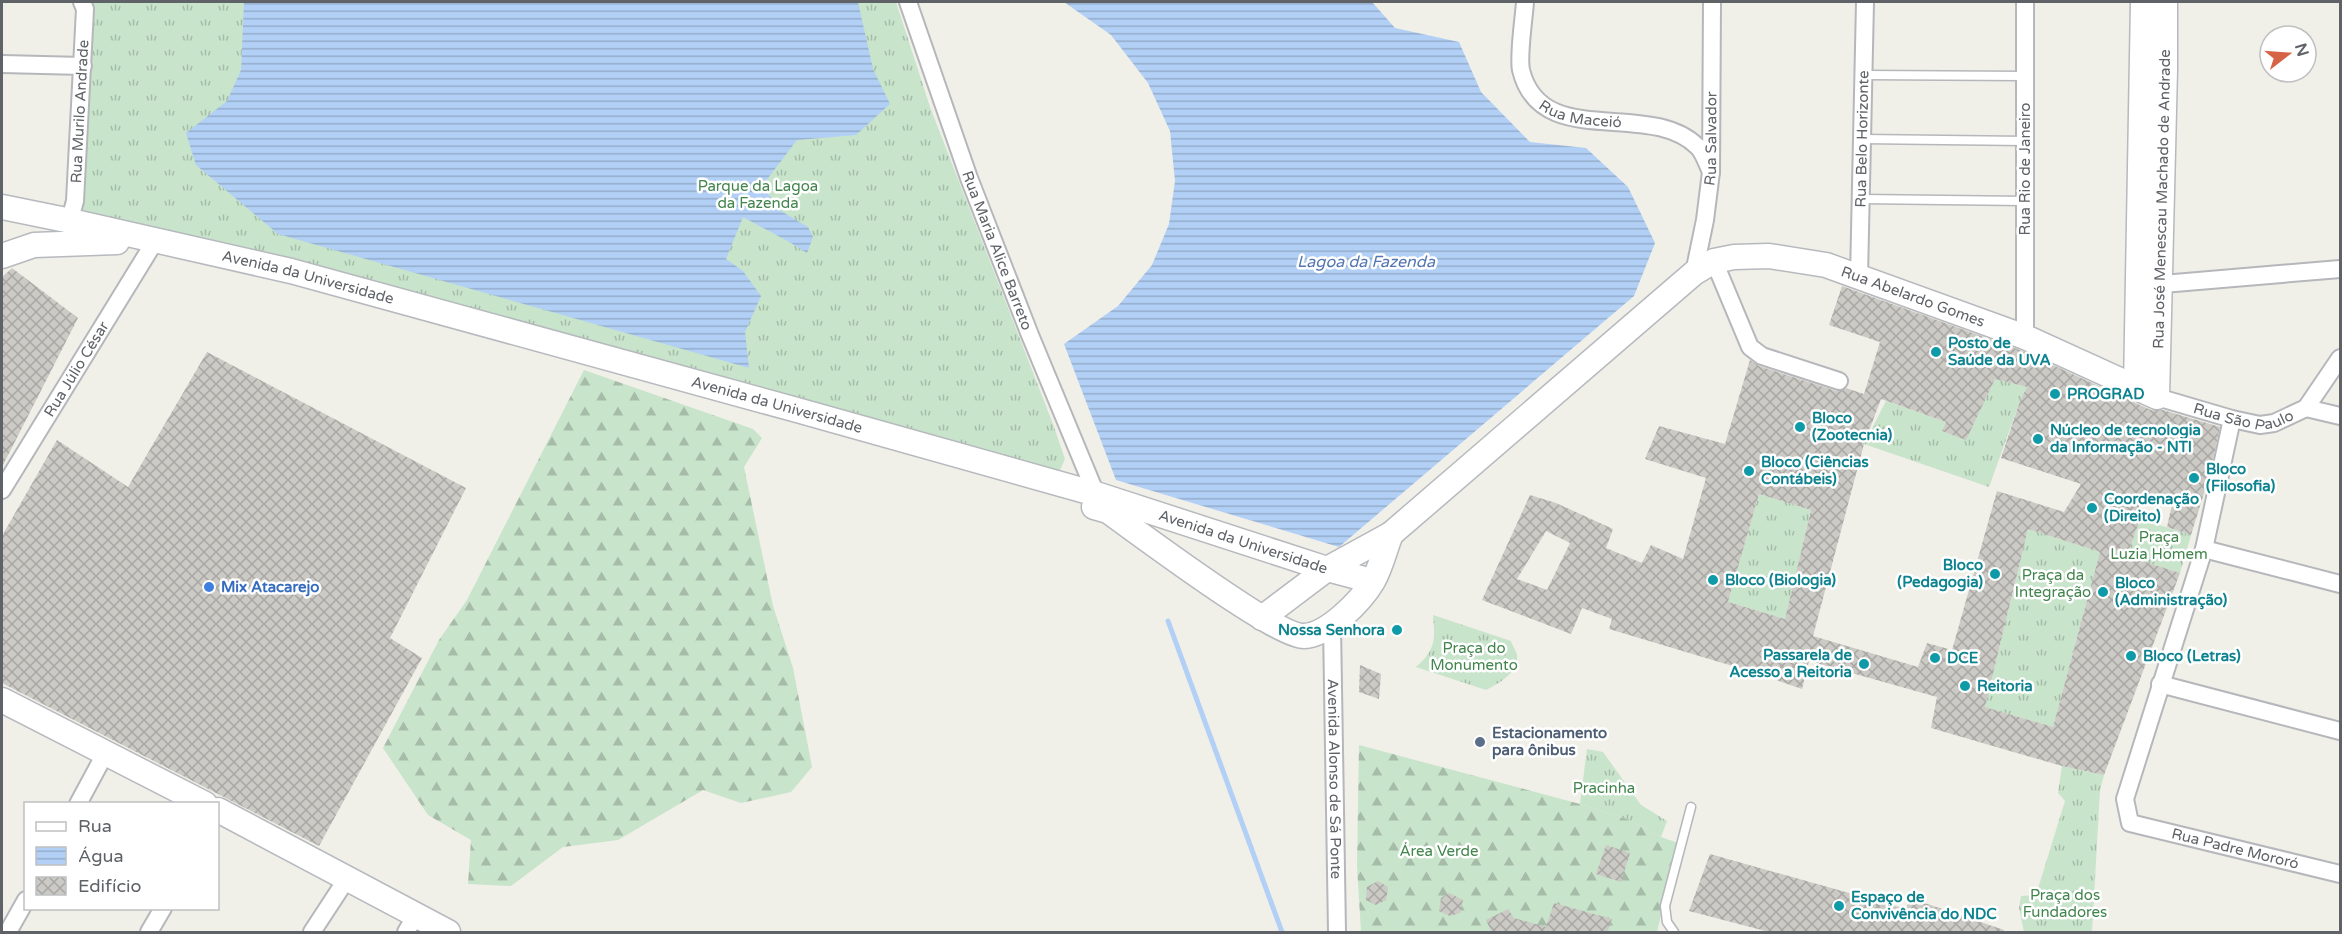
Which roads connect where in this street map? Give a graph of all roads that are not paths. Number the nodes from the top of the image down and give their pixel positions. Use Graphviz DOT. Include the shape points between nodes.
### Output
graph roads {
  1 [pos="82,2"];
  2 [pos="908,2"];
  3 [pos="1526,2"];
  4 [pos="1712,2"];
  5 [pos="1865,2"];
  6 [pos="2025,2"];
  7 [pos="2143,2"];
  8 [pos="2164,2"];
  9 [pos="2,64"];
  10 [pos="83,66"];
  11 [pos="1863,75"];
  12 [pos="2025,76"];
  13 [pos="1862,139"];
  14 [pos="2025,141"];
  15 [pos="1711,172"];
  16 [pos="1861,199"];
  17 [pos="2025,201"];
  18 [pos="2,207"];
  19 [pos="66,220"];
  20 [pos="34,245"];
  21 [pos="152,246"];
  22 [pos="2,256"];
  23 [pos="1704,267"];
  24 [pos="2340,269"];
  25 [pos="1859,277"];
  26 [pos="2149,285"];
  27 [pos="2025,337"];
  28 [pos="2340,358"];
  29 [pos="1839,381"];
  30 [pos="2146,393"];
  31 [pos="2306,408"];
  32 [pos="2340,416"];
  33 [pos="2232,419"];
  34 [pos="2,490"];
  35 [pos="1096,494"];
  36 [pos="1391,534"];
  37 [pos="2204,549"];
  38 [pos="1327,569"];
  39 [pos="1372,581"];
  40 [pos="2340,584"];
  41 [pos="1262,618"];
  42 [pos="1332,627"];
  43 [pos="2160,684"];
  44 [pos="2,700"];
  45 [pos="2340,731"];
  46 [pos="106,753"];
  47 [pos="79,802"];
  48 [pos="201,802"];
  49 [pos="1691,807"];
  50 [pos="219,811"];
  51 [pos="2340,874"];
  52 [pos="346,880"];
  53 [pos="24,904"];
  54 [pos="162,910"];
  55 [pos="411,924"];
  56 [pos="8,933"];
  57 [pos="149,933"];
  58 [pos="312,933"];
  59 [pos="448,933"];
  60 [pos="1337,933"];
  61 [pos="1674,933"];
  1 -- 10 [label="street, Rua Murilo Andrade"];
  2 -- 35 [label="street, Rua Maria Alice Barreto" via="999,257"];
  3 -- 15 [label="street, Rua Maceió" via="1520,68 1538,102 1553,113 1570,118 1661,127 1682,135 1700,149"];
  4 -- 15 [label="street, Rua Salvador"];
  5 -- 11 [label="street, Rua Belo Horizonte"];
  6 -- 12 [label="street, Rua Rio de Janeiro"];
  7 -- 26 [label="main road, Rua José Menescau Machado de Andrade"];
  8 -- 26 [label="main road, Rua José Menescau Machado de Andrade" via="2165,69"];
  9 -- 10 [label="street"];
  10 -- 19 [label="street, Rua Murilo Andrade" via="75,201"];
  11 -- 12 [label="lane"];
  11 -- 13 [label="street, Rua Belo Horizonte"];
  12 -- 14 [label="street, Rua Rio de Janeiro"];
  13 -- 14 [label="lane"];
  13 -- 16 [label="street, Rua Belo Horizonte"];
  14 -- 17 [label="street, Rua Rio de Janeiro"];
  15 -- 23 [label="street, Rua Salvador"];
  16 -- 17 [label="lane"];
  16 -- 25 [label="street, Rua Belo Horizonte"];
  17 -- 27 [label="street, Rua Rio de Janeiro"];
  18 -- 19 [label="main road, Avenida da Universidade"];
  19 -- 20 [label="main road"];
  19 -- 35 [label="main road, Avenida da Universidade" via="291,272"];
  20 -- 21 [label="main road, Avenida da Universidade" via="136,242"];
  20 -- 22 [label="main road, Avenida da Universidade"];
  21 -- 34 [label="street, Rua Júlio César"];
  21 -- 41 [label="main road, Avenida da Universidade" via="1108,511"];
  23 -- 25 [label="main road, Rua Abelardo Gomes" via="1734,256 1769,256 1826,265"];
  23 -- 29 [label="street" via="1750,347 1762,356"];
  23 -- 36 [label="main road, Avenida da Universidade"];
  24 -- 26 [label="street"];
  25 -- 27 [label="main road, Rua Abelardo Gomes"];
  26 -- 30 [label="main road, Rua José Menescau Machado de Andrade"];
  27 -- 30 [label="main road, Rua Abelardo Gomes"];
  28 -- 31 [label="street, Rua São Paulo"];
  30 -- 33 [label="street, Rua São Paulo"];
  31 -- 32 [label="street"];
  31 -- 33 [label="street, Rua São Paulo" via="2274,423 2260,425"];
  33 -- 37 [label="street"];
  35 -- 38 [label="main road, Avenida da Universidade"];
  36 -- 38 [label="main road, Avenida da Universidade"];
  36 -- 39 [label="main road"];
  37 -- 40 [label="street"];
  37 -- 43 [label="street"];
  38 -- 39 [label="main road"];
  38 -- 41 [label="main road"];
  39 -- 42 [label="main road"];
  41 -- 42 [label="main road, Avenida da Universidade" via="1295,635 1306,636"];
  42 -- 60 [label="street, Avenida Alonso de Sá Ponte"];
  43 -- 45 [label="street"];
  43 -- 51 [label="street, Rua Padre Mororó" via="2125,799 2130,823"];
  44 -- 46 [label="main road"];
  46 -- 47 [label="street"];
  46 -- 48 [label="main road"];
  49 -- 61 [label="lane" via="1665,906 1667,922"];
  50 -- 52 [label="main road"];
  52 -- 55 [label="main road"];
  52 -- 58 [label="street"];
  53 -- 56 [label="street"];
  54 -- 57 [label="street"];
  55 -- 59 [label="main road"];
}
